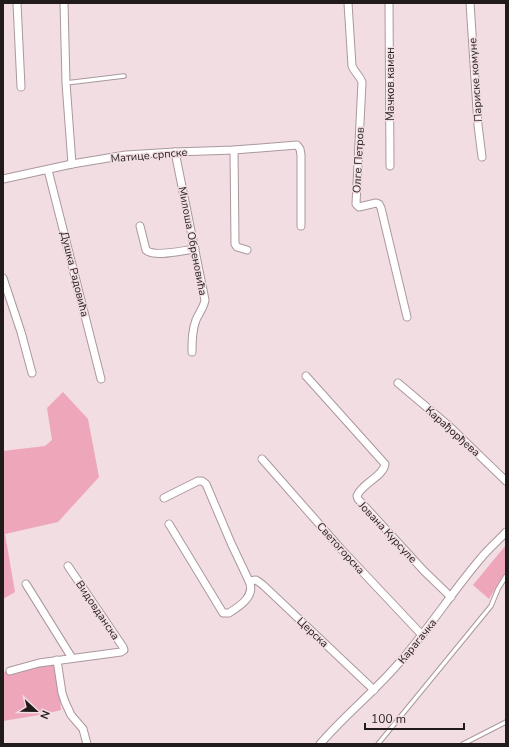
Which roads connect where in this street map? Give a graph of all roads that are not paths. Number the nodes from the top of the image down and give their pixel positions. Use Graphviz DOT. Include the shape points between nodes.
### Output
graph roads {
  1 [pos="17,3"];
  2 [pos="64,3"];
  3 [pos="348,3"];
  4 [pos="389,3"];
  5 [pos="470,3"];
  6 [pos="124,76"];
  7 [pos="66,83"];
  8 [pos="21,87"];
  9 [pos="234,150"];
  10 [pos="175,152"];
  11 [pos="482,157"];
  12 [pos="72,164"];
  13 [pos="390,166"];
  14 [pos="48,170"];
  15 [pos="3,179"];
  16 [pos="140,226"];
  17 [pos="301,226"];
  18 [pos="195,249"];
  19 [pos="247,250"];
  20 [pos="3,278"];
  21 [pos="407,317"];
  22 [pos="192,352"];
  23 [pos="32,372"];
  24 [pos="306,376"];
  25 [pos="101,379"];
  26 [pos="398,383"];
  27 [pos="262,459"];
  28 [pos="506,481"];
  29 [pos="164,498"];
  30 [pos="169,524"];
  31 [pos="506,532"];
  32 [pos="68,566"];
  33 [pos="506,576"];
  34 [pos="249,581"];
  35 [pos="26,584"];
  36 [pos="451,597"];
  37 [pos="422,635"];
  38 [pos="72,658"];
  39 [pos="57,660"];
  40 [pos="10,671"];
  41 [pos="374,690"];
  42 [pos="506,722"];
  43 [pos="87,744"];
  44 [pos="320,744"];
  45 [pos="378,744"];
  46 [pos="463,744"];
  1 -- 8 [label="street"];
  2 -- 7 [label="street"];
  3 -- 21 [label="street, Олге Петров" via="352,66 362,82 356,204 359,207 376,203 381,208"];
  4 -- 13 [label="street, Мачков камен"];
  5 -- 11 [label="street, Париске комуне"];
  6 -- 7 [label="lane"];
  7 -- 12 [label="street"];
  9 -- 10 [label="street, Матице српске"];
  9 -- 17 [label="street, Матице српске" via="297,145 301,155"];
  9 -- 19 [label="street" via="235,244"];
  10 -- 12 [label="street, Матице српске" via="126,155"];
  10 -- 18 [label="street, Милоша Обреновића"];
  12 -- 14 [label="street, Матице српске"];
  14 -- 15 [label="street, Матице српске"];
  14 -- 25 [label="street, Душка Радовића"];
  16 -- 18 [label="street" via="148,253"];
  18 -- 22 [label="street, Милоша Обреновића" via="205,300 192,333"];
  20 -- 23 [label="street"];
  24 -- 36 [label="street, Јована Курсуле" via="385,464 383,470 359,491 358,499"];
  26 -- 28 [label="street, Карађорђева" via="449,426"];
  27 -- 37 [label="street, Светогорска" via="341,549"];
  29 -- 34 [label="street" via="198,480 206,484"];
  30 -- 34 [label="street" via="223,613 229,614 247,599 251,588"];
  31 -- 36 [label="street, Карагачка" via="481,557"];
  32 -- 38 [label="street, Видовданска" via="124,650"];
  33 -- 45 [label="lane" via="490,606"];
  34 -- 41 [label="street, Церска" via="256,580 263,585"];
  35 -- 38 [label="street"];
  36 -- 37 [label="street, Карагачка"];
  37 -- 41 [label="street, Карагачка"];
  38 -- 39 [label="street, Видовданска"];
  39 -- 40 [label="street, Видовданска"];
  39 -- 43 [label="street" via="65,702 71,715 83,729"];
  41 -- 44 [label="street, Карагачка"];
  42 -- 46 [label="lane"];
}
